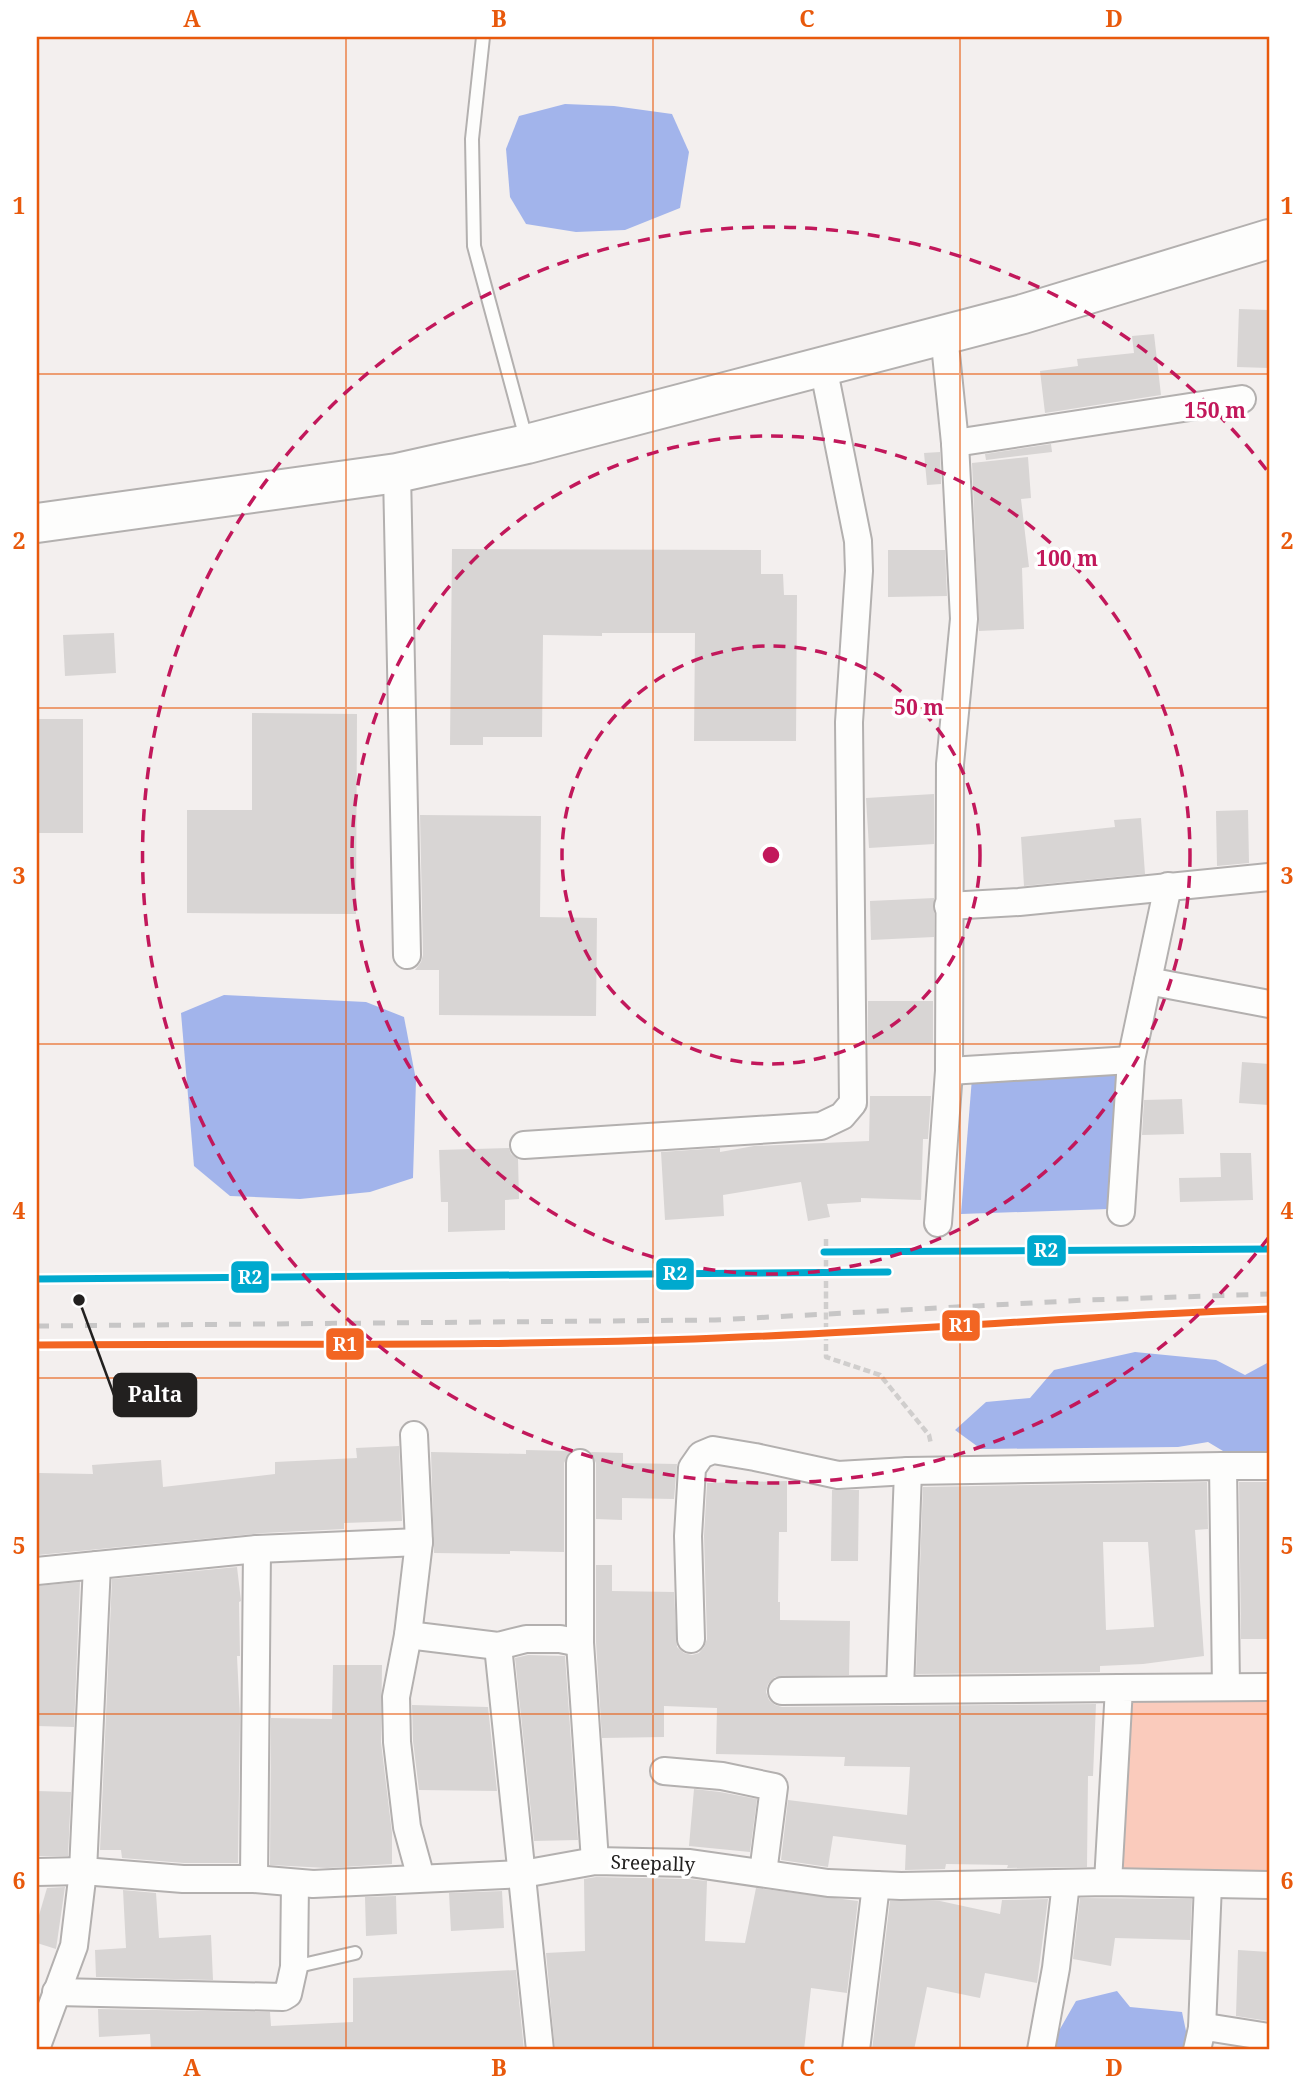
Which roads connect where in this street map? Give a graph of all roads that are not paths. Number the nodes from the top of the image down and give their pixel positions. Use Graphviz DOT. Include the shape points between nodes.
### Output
graph roads {
  1 [pos="483,37"];
  2 [pos="1269,239"];
  3 [pos="944,334"];
  4 [pos="823,366"];
  5 [pos="1242,399"];
  6 [pos="955,443"];
  7 [pos="527,444"];
  8 [pos="397,473"];
  9 [pos="37,523"];
  10 [pos="1269,877"];
  11 [pos="1168,886"];
  12 [pos="948,906"];
  13 [pos="407,955"];
  14 [pos="1148,981"];
  15 [pos="1269,1004"];
  16 [pos="1131,1060"];
  17 [pos="949,1071"];
  18 [pos="524,1145"];
  19 [pos="1121,1212"];
  20 [pos="938,1223"];
  21 [pos="414,1435"];
  22 [pos="580,1463"];
  23 [pos="1223,1466"];
  24 [pos="1269,1466"];
  25 [pos="908,1471"];
  26 [pos="419,1542"];
  27 [pos="257,1549"];
  28 [pos="97,1565"];
  29 [pos="37,1571"];
  30 [pos="408,1635"];
  31 [pos="691,1640"];
  32 [pos="580,1643"];
  33 [pos="498,1646"];
  34 [pos="1226,1687"];
  35 [pos="1269,1687"];
  36 [pos="1119,1688"];
  37 [pos="782,1690"];
  38 [pos="900,1690"];
  39 [pos="664,1771"];
  40 [pos="595,1861"];
  41 [pos="83,1871"];
  42 [pos="37,1872"];
  43 [pos="763,1872"];
  44 [pos="523,1874"];
  45 [pos="421,1878"];
  46 [pos="254,1880"];
  47 [pos="1108,1882"];
  48 [pos="295,1883"];
  49 [pos="1066,1883"];
  50 [pos="1208,1884"];
  51 [pos="876,1885"];
  52 [pos="1269,1885"];
  53 [pos="355,1953"];
  54 [pos="294,1967"];
  55 [pos="56,1992"];
  56 [pos="1269,2037"];
  57 [pos="1200,2039"];
  58 [pos="37,2046"];
  59 [pos="540,2050"];
  60 [pos="856,2050"];
  61 [pos="1041,2050"];
  1 -- 7 [label="lane" via="472,139 474,246"];
  2 -- 3 [label="main road"];
  3 -- 4 [label="main road"];
  3 -- 6 [label="street"];
  4 -- 7 [label="main road"];
  4 -- 18 [label="street" via="858,541 849,722 853,1104 842,1116 821,1126"];
  5 -- 6 [label="street"];
  6 -- 12 [label="street" via="964,619 950,764"];
  7 -- 8 [label="main road"];
  8 -- 9 [label="main road"];
  8 -- 13 [label="street"];
  10 -- 11 [label="street"];
  11 -- 12 [label="street"];
  11 -- 14 [label="street"];
  12 -- 17 [label="street"];
  14 -- 15 [label="street"];
  14 -- 16 [label="street"];
  16 -- 17 [label="street"];
  16 -- 19 [label="street"];
  17 -- 20 [label="street"];
  21 -- 26 [label="street"];
  22 -- 32 [label="street"];
  23 -- 24 [label="street"];
  23 -- 25 [label="street"];
  23 -- 34 [label="street"];
  25 -- 31 [label="street" via="838,1475 713,1450 701,1455 692,1468 688,1536"];
  25 -- 38 [label="street"];
  26 -- 27 [label="street"];
  26 -- 30 [label="street"];
  27 -- 28 [label="street"];
  27 -- 46 [label="street"];
  28 -- 29 [label="street"];
  28 -- 41 [label="street"];
  30 -- 33 [label="street"];
  30 -- 45 [label="street" via="396,1697 397,1742 407,1827"];
  32 -- 33 [label="street" via="526,1639"];
  32 -- 40 [label="street"];
  33 -- 44 [label="street"];
  34 -- 35 [label="street"];
  34 -- 36 [label="street"];
  36 -- 38 [label="street"];
  36 -- 47 [label="street"];
  37 -- 38 [label="street"];
  39 -- 43 [label="street" via="774,1787"];
  40 -- 43 [label="street, Sreepally" via="690,1863"];
  40 -- 44 [label="street, Sreepally"];
  41 -- 42 [label="street, Sreepally"];
  41 -- 46 [label="street, Sreepally"];
  41 -- 55 [label="street" via="74,1945"];
  43 -- 51 [label="street, Sreepally"];
  44 -- 45 [label="street, Sreepally"];
  44 -- 59 [label="street"];
  45 -- 48 [label="street, Sreepally"];
  46 -- 48 [label="street, Sreepally"];
  47 -- 49 [label="street, Sreepally"];
  47 -- 50 [label="street, Sreepally"];
  48 -- 54 [label="street"];
  49 -- 51 [label="street, Sreepally"];
  49 -- 61 [label="street"];
  50 -- 52 [label="street, Sreepally"];
  50 -- 57 [label="street"];
  51 -- 60 [label="street"];
  53 -- 54 [label="lane"];
  54 -- 55 [label="street" via="288,1994 278,1998"];
  55 -- 58 [label="street"];
  56 -- 57 [label="street"];
}
